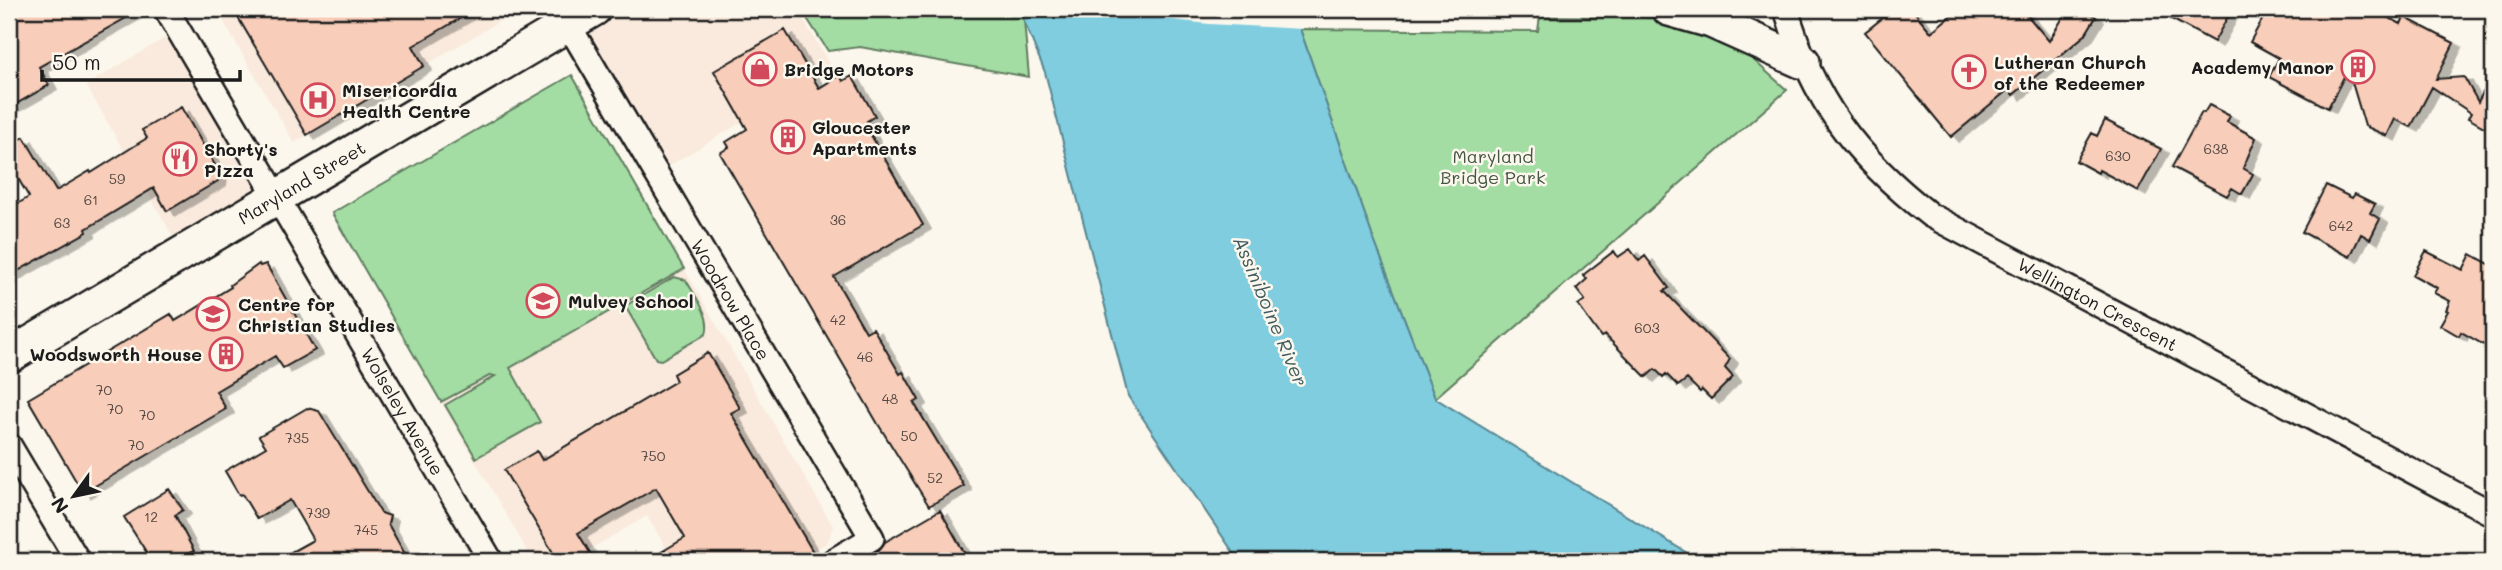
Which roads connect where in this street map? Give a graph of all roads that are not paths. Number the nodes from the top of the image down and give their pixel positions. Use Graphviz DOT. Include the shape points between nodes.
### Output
graph roads {
  1 [pos="166,9"];
  2 [pos="1669,9"];
  3 [pos="1786,9"];
  4 [pos="581,16"];
  5 [pos="1803,62"];
  6 [pos="277,199"];
  7 [pos="9,356"];
  8 [pos="9,444"];
  9 [pos="2493,514"];
  10 [pos="78,561"];
  11 [pos="491,561"];
  12 [pos="833,561"];
  1 -- 6 [label="street, Wolseley Avenue"];
  2 -- 5 [label="main road" via="1711,21"];
  3 -- 5 [label="street, Wellington Crescent"];
  4 -- 6 [label="main road, Maryland Street"];
  4 -- 12 [label="street, Woodrow Place" via="872,538"];
  5 -- 9 [label="street, Wellington Crescent" via="1852,142 1930,215"];
  6 -- 7 [label="main road, Maryland Street"];
  6 -- 11 [label="street, Wolseley Avenue"];
  8 -- 10 [label="street"];
}
